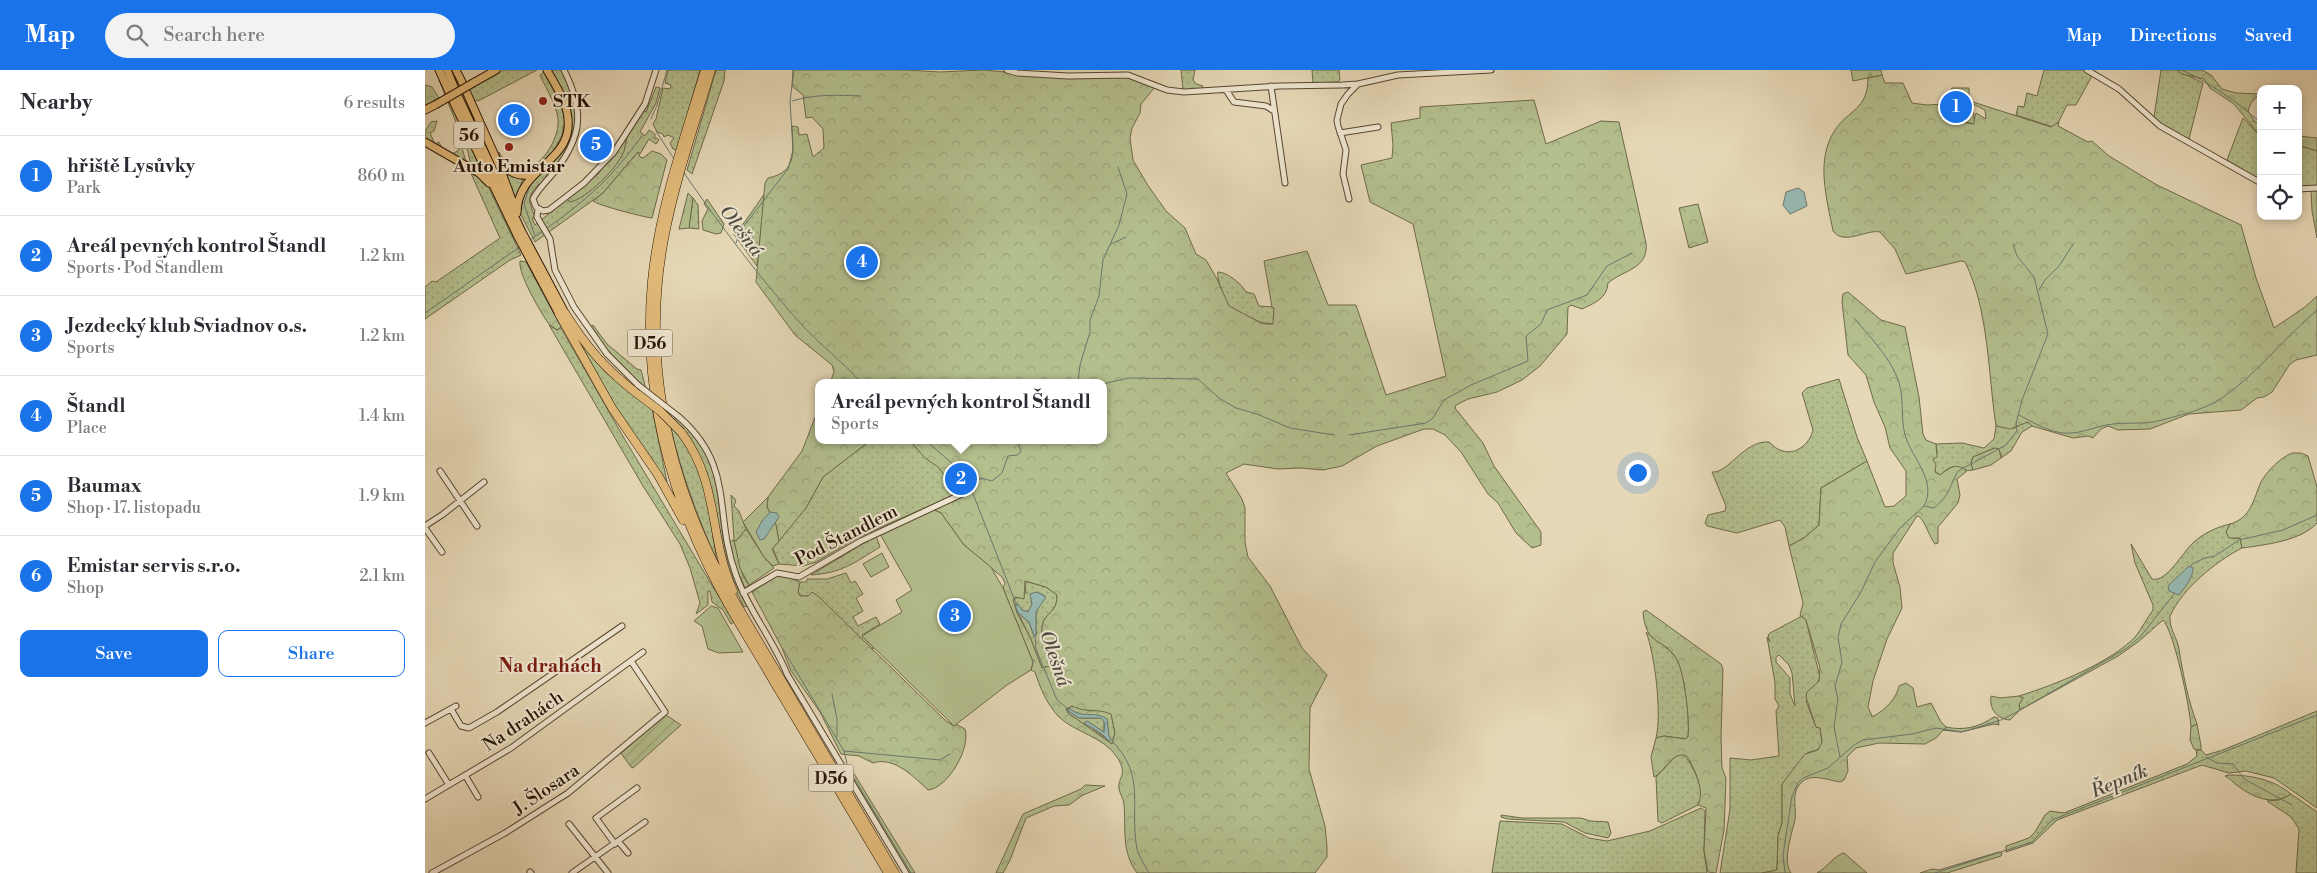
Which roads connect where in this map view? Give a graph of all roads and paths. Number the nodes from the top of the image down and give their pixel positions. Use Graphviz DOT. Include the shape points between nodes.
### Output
graph roads {
  1 [pos="439,70"];
  2 [pos="447,70"];
  3 [pos="456,70"];
  4 [pos="496,70"];
  5 [pos="547,70"];
  6 [pos="564,70"];
  7 [pos="656,70"];
  8 [pos="705,70"];
  9 [pos="711,70"];
  10 [pos="1007,70"];
  11 [pos="1491,70"];
  12 [pos="2087,70"];
  13 [pos="1460,71"];
  14 [pos="1099,73"];
  15 [pos="1358,84"];
  16 [pos="1271,86"];
  17 [pos="1226,90"];
  18 [pos="454,94"];
  19 [pos="425,110"];
  20 [pos="1274,111"];
  21 [pos="1378,127"];
  22 [pos="1340,133"];
  23 [pos="425,142"];
  24 [pos="494,154"];
  25 [pos="679,166"];
  26 [pos="489,169"];
  27 [pos="534,174"];
  28 [pos="2257,181"];
  29 [pos="1285,183"];
  30 [pos="2317,188"];
  31 [pos="2302,189"];
  32 [pos="497,193"];
  33 [pos="1349,199"];
  34 [pos="538,209"];
  35 [pos="517,213"];
  36 [pos="520,233"];
  37 [pos="562,314"];
  38 [pos="440,471"];
  39 [pos="484,482"];
  40 [pos="962,494"];
  41 [pos="460,502"];
  42 [pos="477,526"];
  43 [pos="425,527"];
  44 [pos="700,550"];
  45 [pos="442,552"];
  46 [pos="743,593"];
  47 [pos="622,626"];
  48 [pos="754,633"];
  49 [pos="643,652"];
  50 [pos="631,661"];
  51 [pos="425,723"];
  52 [pos="429,753"];
  53 [pos="465,775"];
  54 [pos="449,785"];
  55 [pos="637,788"];
  56 [pos="478,797"];
  57 [pos="425,799"];
  58 [pos="645,822"];
  59 [pos="569,824"];
  60 [pos="573,829"];
  61 [pos="567,833"];
  62 [pos="617,842"];
  63 [pos="628,853"];
  64 [pos="595,857"];
  65 [pos="432,873"];
  66 [pos="572,873"];
  67 [pos="607,873"];
  68 [pos="887,873"];
  69 [pos="895,873"];
  70 [pos="906,873"];
  1 -- 18 [label="main road, 56"];
  2 -- 18 [label="main road, 56"];
  3 -- 24 [label="main road"];
  4 -- 19 [label="main road, bridge"];
  5 -- 27 [label="main road" via="566,108 567,128 558,152"];
  6 -- 34 [label="street" via="576,100 578,125 570,150 535,196 534,204"];
  7 -- 34 [label="street" via="645,104 614,152 549,210"];
  8 -- 25 [label="highway, D56" via="678,158"];
  9 -- 25 [label="highway, D56"];
  10 -- 14 [label="street" via="1068,76"];
  11 -- 13 [label="street"];
  12 -- 28 [label="street" via="2119,89 2161,126"];
  13 -- 15 [label="street" via="1398,75"];
  14 -- 17 [label="street" via="1127,74 1167,90"];
  15 -- 16 [label="street"];
  15 -- 22 [label="street" via="1341,104 1337,120"];
  16 -- 17 [label="street"];
  16 -- 20 [label="street"];
  17 -- 20 [label="street" via="1234,102 1266,106"];
  18 -- 26 [label="main road, 56"];
  18 -- 26 [label="main road, 56" via="467,112"];
  20 -- 29 [label="street"];
  21 -- 22 [label="street"];
  22 -- 33 [label="street" via="1346,150 1343,174"];
  23 -- 32 [label="main road" via="479,173"];
  24 -- 27 [label="main road" via="513,174"];
  24 -- 35 [label="main road"];
  25 -- 44 [label="highway, D56" via="662,220 654,264 650,311 651,359 655,406 665,453"];
  25 -- 48 [label="highway, D56" via="657,296 657,351 662,405 671,451 692,516 723,581"];
  26 -- 32 [label="main road, 56"];
  26 -- 36 [label="main road, 56"];
  27 -- 35 [label="main road" via="521,190"];
  30 -- 31 [label="street"];
  32 -- 36 [label="main road, 56"];
  34 -- 46 [label="street, bridge" via="537,217 548,236 555,270 574,307 607,354 700,439 716,468 729,553"];
  35 -- 36 [label="main road"];
  36 -- 37 [label="main road, 56"];
  37 -- 44 [label="highway" via="612,408 664,484"];
  37 -- 48 [label="highway, bridge" via="600,362 681,432 702,468 724,566"];
  38 -- 41 [label="street"];
  39 -- 41 [label="street"];
  40 -- 46 [label="street, Pod Štandlem" via="861,541 799,577 777,574"];
  41 -- 42 [label="street"];
  41 -- 43 [label="street"];
  43 -- 45 [label="street"];
  44 -- 68 [label="highway, D56" via="717,586"];
  46 -- 70 [label="street" via="787,674"];
  47 -- 51 [label="street" via="522,696 469,728 461,726 454,707"];
  48 -- 69 [label="highway, D56"];
  49 -- 50 [label="street, Na drahách"];
  50 -- 53 [label="street, Na drahách" via="511,748"];
  50 -- 65 [label="street, J. Šlosara" via="665,712 568,793"];
  52 -- 54 [label="street"];
  53 -- 54 [label="street, Na drahách"];
  53 -- 56 [label="street"];
  54 -- 57 [label="street, Na drahách"];
  55 -- 62 [label="street" via="596,818"];
  58 -- 62 [label="street"];
  59 -- 60 [label="street"];
  60 -- 61 [label="street"];
  60 -- 64 [label="street"];
  62 -- 63 [label="street"];
  62 -- 64 [label="street"];
  64 -- 66 [label="street"];
  64 -- 67 [label="street"];
}
